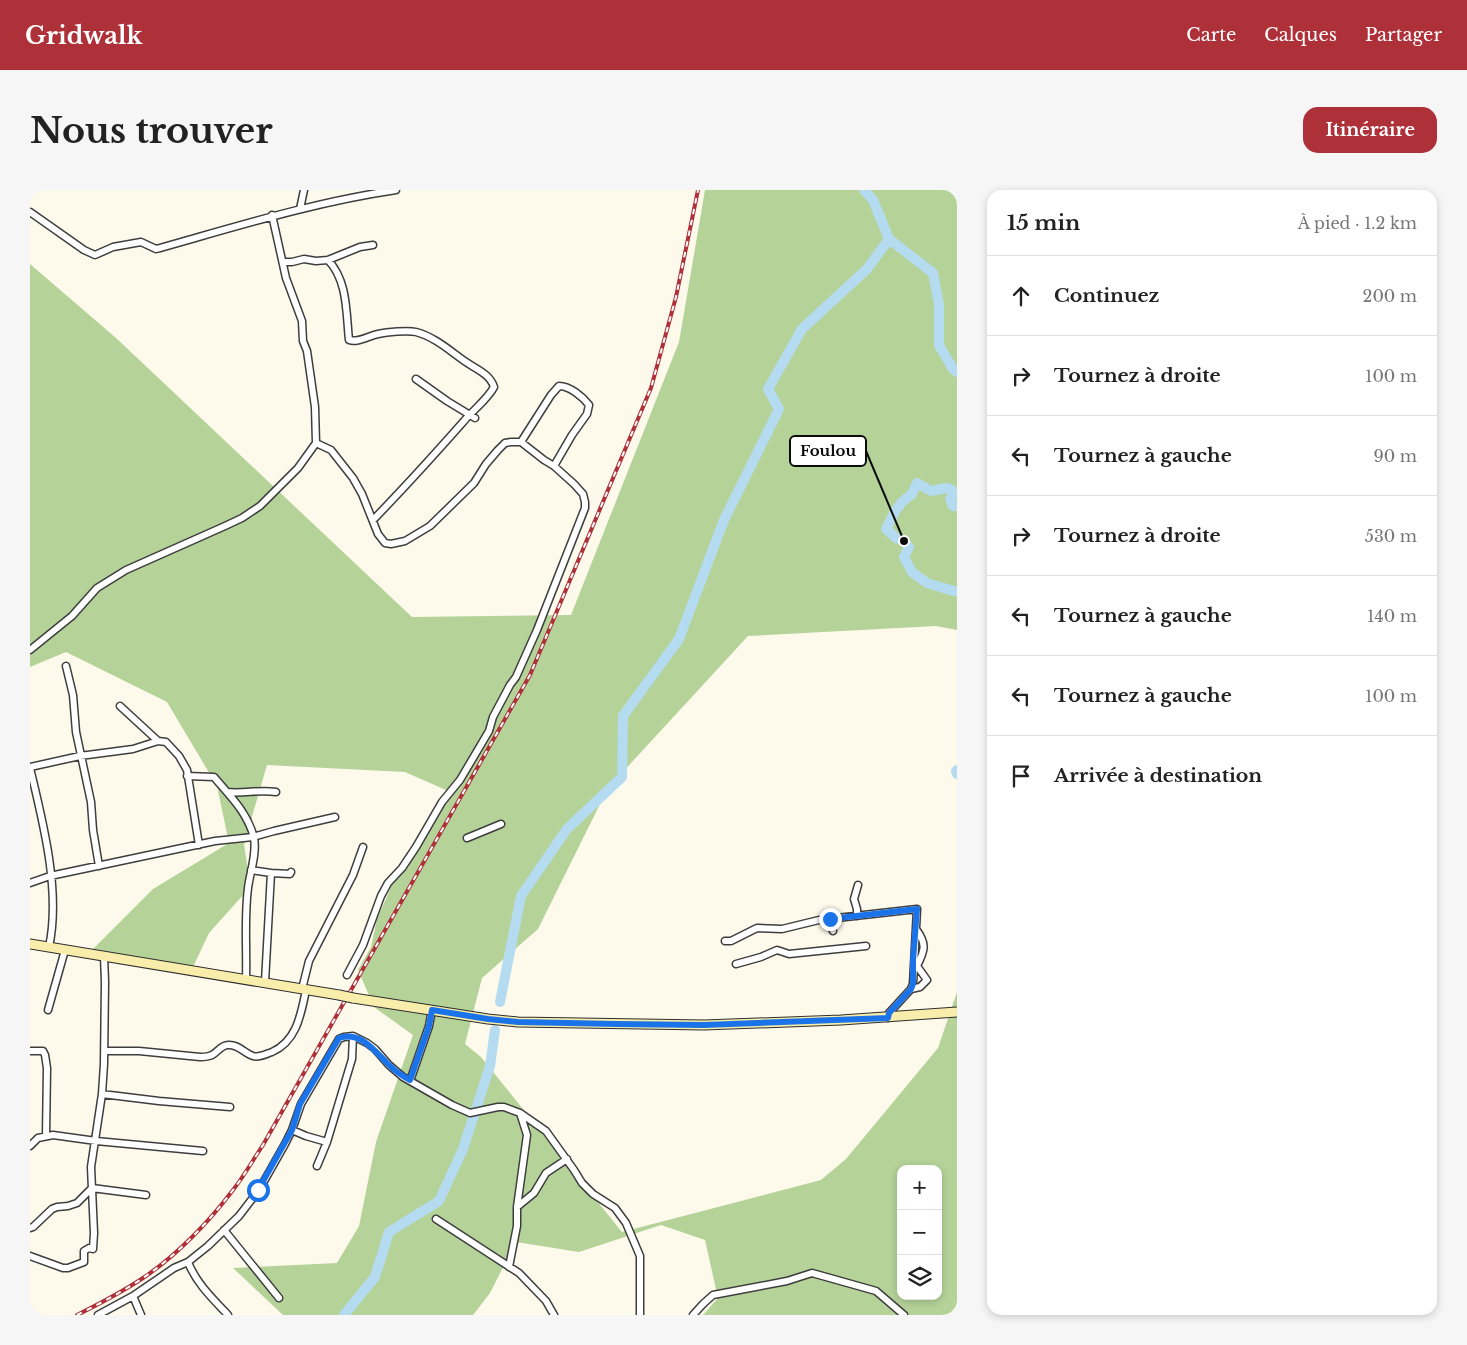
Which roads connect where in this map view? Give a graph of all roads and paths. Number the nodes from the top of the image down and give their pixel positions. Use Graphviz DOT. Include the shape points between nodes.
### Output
graph roads {
  1 [pos="304,190"];
  2 [pos="396,190"];
  3 [pos="300,209"];
  4 [pos="30,212"];
  5 [pos="272,216"];
  6 [pos="373,245"];
  7 [pos="328,260"];
  8 [pos="284,262"];
  9 [pos="416,379"];
  10 [pos="473,416"];
  11 [pos="521,442"];
  12 [pos="316,443"];
  13 [pos="554,466"];
  14 [pos="373,520"];
  15 [pos="30,650"];
  16 [pos="66,666"];
  17 [pos="120,706"];
  18 [pos="158,741"];
  19 [pos="80,756"];
  20 [pos="30,768"];
  21 [pos="188,776"];
  22 [pos="227,792"];
  23 [pos="276,792"];
  24 [pos="335,817"];
  25 [pos="502,824"];
  26 [pos="253,837"];
  27 [pos="467,838"];
  28 [pos="199,845"];
  29 [pos="363,847"];
  30 [pos="99,866"];
  31 [pos="250,870"];
  32 [pos="291,872"];
  33 [pos="271,873"];
  34 [pos="50,876"];
  35 [pos="30,883"];
  36 [pos="858,885"];
  37 [pos="857,916"];
  38 [pos="827,920"];
  39 [pos="916,929"];
  40 [pos="833,931"];
  41 [pos="725,942"];
  42 [pos="30,944"];
  43 [pos="866,946"];
  44 [pos="49,947"];
  45 [pos="65,950"];
  46 [pos="104,956"];
  47 [pos="736,964"];
  48 [pos="347,974"];
  49 [pos="246,980"];
  50 [pos="265,982"];
  51 [pos="304,989"];
  52 [pos="911,989"];
  53 [pos="48,1010"];
  54 [pos="432,1010"];
  55 [pos="957,1012"];
  56 [pos="888,1018"];
  57 [pos="353,1036"];
  58 [pos="30,1051"];
  59 [pos="104,1051"];
  60 [pos="410,1080"];
  61 [pos="102,1094"];
  62 [pos="230,1107"];
  63 [pos="520,1113"];
  64 [pos="292,1130"];
  65 [pos="46,1136"];
  66 [pos="96,1141"];
  67 [pos="327,1142"];
  68 [pos="30,1146"];
  69 [pos="203,1151"];
  70 [pos="567,1159"];
  71 [pos="317,1166"];
  72 [pos="92,1188"];
  73 [pos="146,1195"];
  74 [pos="517,1207"];
  75 [pos="436,1219"];
  76 [pos="30,1228"];
  77 [pos="224,1230"];
  78 [pos="30,1256"];
  79 [pos="188,1262"];
  80 [pos="509,1267"];
  81 [pos="133,1296"];
  82 [pos="279,1298"];
  83 [pos="98,1315"];
  84 [pos="141,1315"];
  85 [pos="228,1315"];
  86 [pos="554,1315"];
  87 [pos="640,1315"];
  88 [pos="693,1315"];
  89 [pos="904,1315"];
  1 -- 3 [label="street"];
  2 -- 3 [label="street"];
  3 -- 5 [label="street"];
  4 -- 5 [label="street" via="95,255 113,247 141,242 156,249"];
  5 -- 8 [label="street"];
  6 -- 7 [label="street"];
  7 -- 8 [label="street"];
  7 -- 10 [label="street" via="340,275 348,310 349,340 354,342 379,334 415,332 451,350 485,374 494,387"];
  8 -- 12 [label="street" via="286,278 302,321 315,407"];
  9 -- 10 [label="street"];
  10 -- 14 [label="street"];
  11 -- 13 [label="street"];
  11 -- 13 [label="street" via="559,386 565,386 585,400 589,405 587,414"];
  11 -- 14 [label="street" via="505,444 493,455 474,483 430,526 405,541 385,543"];
  12 -- 14 [label="street" via="330,450 353,478"];
  12 -- 15 [label="street" via="298,468 260,506 242,518 112,577 97,588 72,616"];
  13 -- 48 [label="street" via="583,494 585,508 537,630 473,759 381,896 363,945"];
  16 -- 19 [label="street"];
  17 -- 18 [label="street"];
  18 -- 19 [label="street" via="132,749"];
  18 -- 21 [label="street" via="166,742 179,756"];
  19 -- 20 [label="street"];
  19 -- 30 [label="street" via="91,802"];
  20 -- 34 [label="street"];
  21 -- 22 [label="street" via="214,778"];
  21 -- 28 [label="street"];
  22 -- 23 [label="street"];
  22 -- 26 [label="street" via="240,807"];
  24 -- 26 [label="street"];
  25 -- 27 [label="street"];
  26 -- 28 [label="street"];
  26 -- 31 [label="street" via="255,849"];
  28 -- 30 [label="street"];
  29 -- 51 [label="street" via="353,875 309,960"];
  30 -- 34 [label="street"];
  31 -- 33 [label="street"];
  31 -- 49 [label="street" via="245,935"];
  32 -- 33 [label="street"];
  33 -- 50 [label="street"];
  34 -- 35 [label="street"];
  34 -- 44 [label="street" via="53,927"];
  36 -- 37 [label="street" via="854,899"];
  37 -- 38 [label="street"];
  37 -- 39 [label="street" via="917,909"];
  38 -- 40 [label="street"];
  38 -- 41 [label="street" via="782,929 757,928"];
  39 -- 52 [label="street"];
  39 -- 52 [label="street" via="924,946 917,966 927,980"];
  42 -- 44 [label="street"];
  43 -- 47 [label="street" via="789,954 777,950"];
  44 -- 45 [label="street"];
  45 -- 46 [label="street"];
  45 -- 53 [label="street"];
  46 -- 49 [label="street"];
  46 -- 59 [label="street"];
  49 -- 50 [label="street"];
  50 -- 51 [label="street"];
  51 -- 54 [label="street, bridge"];
  51 -- 59 [label="street" via="300,1019 292,1035 276,1050 264,1055 254,1056 228,1045 214,1054 200,1057"];
  52 -- 56 [label="street"];
  54 -- 56 [label="street" via="518,1022 617,1024 704,1025"];
  54 -- 60 [label="street"];
  55 -- 56 [label="street"];
  57 -- 60 [label="street" via="371,1046"];
  57 -- 64 [label="street" via="339,1038 300,1104"];
  57 -- 67 [label="street" via="352,1059"];
  58 -- 65 [label="street" via="43,1051 46,1055"];
  59 -- 61 [label="street"];
  60 -- 63 [label="street" via="470,1113 498,1107"];
  61 -- 62 [label="street"];
  61 -- 66 [label="street"];
  63 -- 70 [label="street" via="546,1131"];
  63 -- 74 [label="street" via="527,1135"];
  64 -- 67 [label="street"];
  64 -- 77 [label="street" via="258,1190"];
  65 -- 66 [label="street" via="53,1134"];
  65 -- 68 [label="street" via="38,1138"];
  66 -- 69 [label="street"];
  66 -- 72 [label="street" via="91,1167"];
  67 -- 71 [label="street"];
  70 -- 74 [label="street" via="546,1173 534,1193"];
  70 -- 87 [label="street" via="582,1183 615,1208 626,1223 640,1256"];
  72 -- 73 [label="street"];
  72 -- 76 [label="street" via="77,1203 52,1209"];
  72 -- 78 [label="street" via="93,1249 84,1251 84,1262 63,1268"];
  74 -- 80 [label="street" via="517,1226"];
  75 -- 80 [label="street"];
  77 -- 79 [label="street"];
  77 -- 82 [label="street"];
  79 -- 81 [label="street"];
  79 -- 85 [label="street" via="201,1285"];
  80 -- 86 [label="street" via="546,1301"];
  81 -- 83 [label="street"];
  81 -- 84 [label="street"];
  88 -- 89 [label="street" via="714,1295 812,1273 876,1291"];
}
